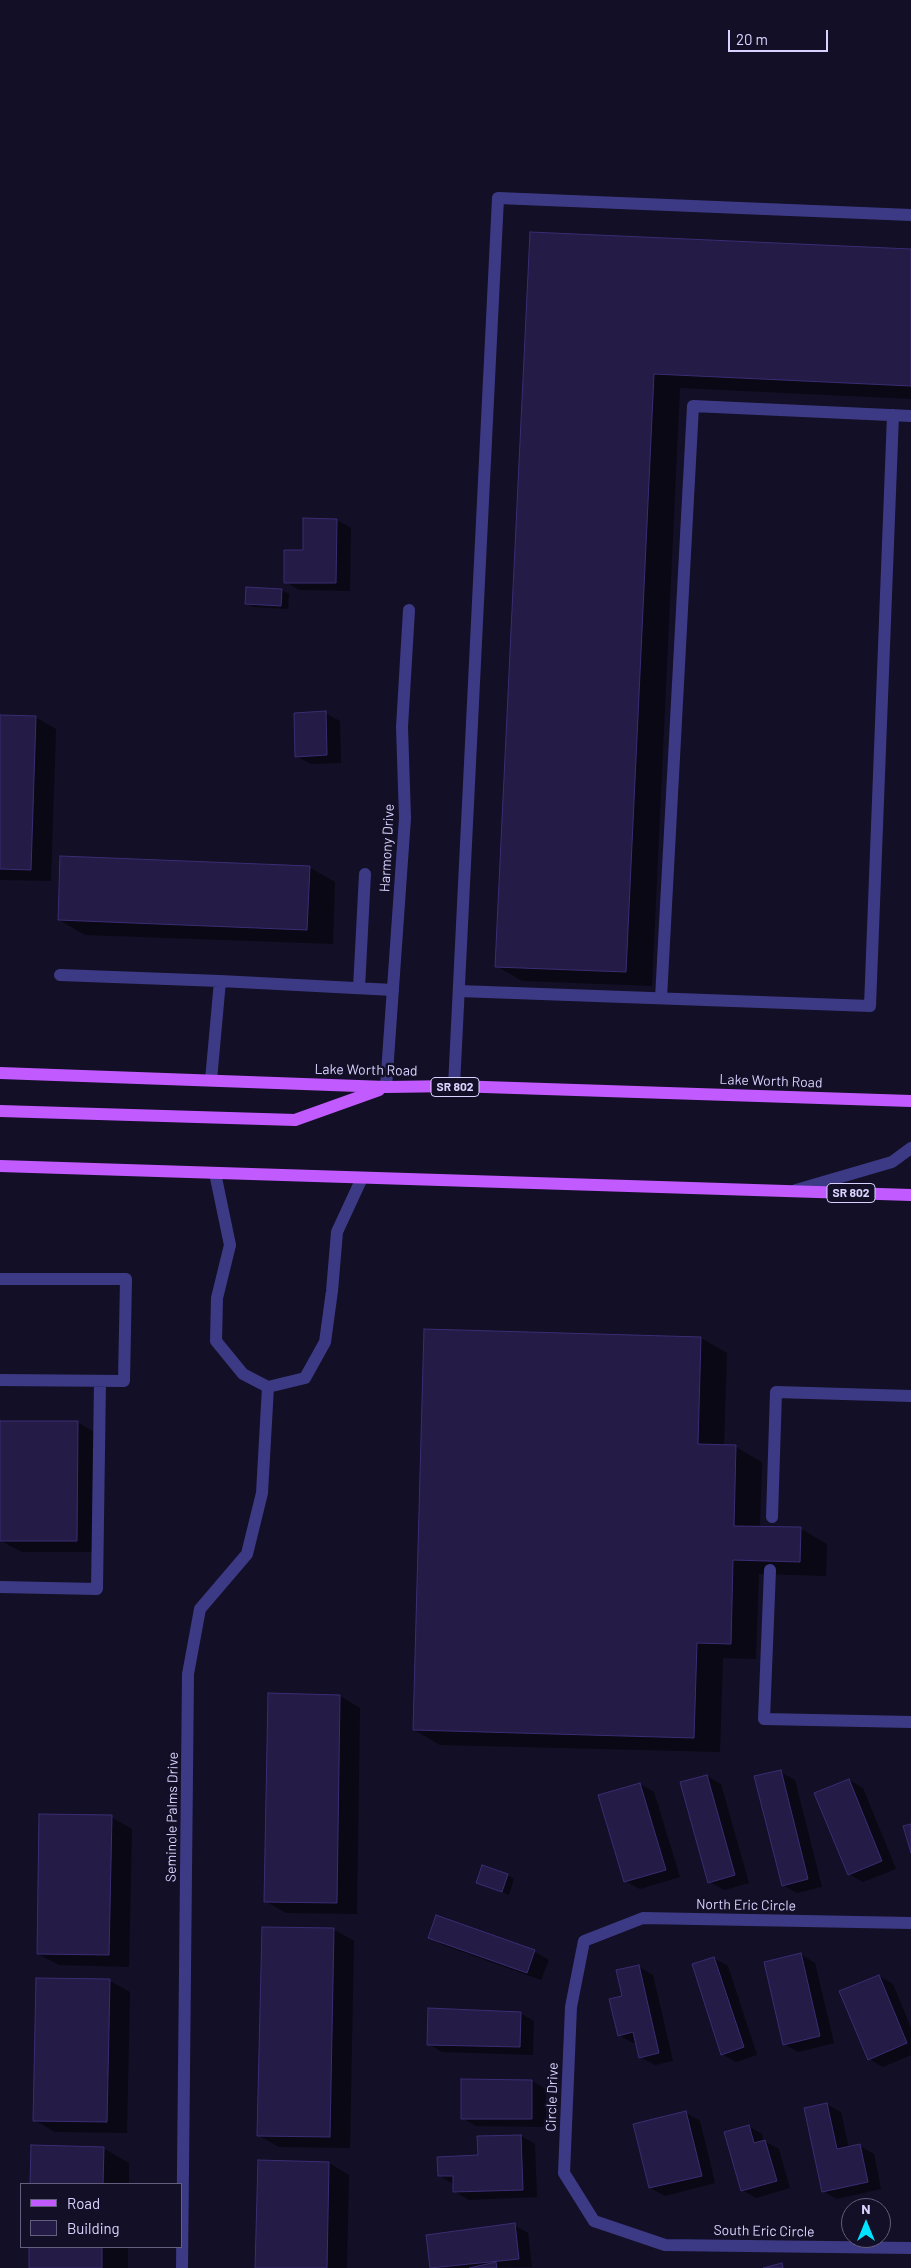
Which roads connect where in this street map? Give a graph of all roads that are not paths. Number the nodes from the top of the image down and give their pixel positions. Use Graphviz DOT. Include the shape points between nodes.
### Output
graph roads {
  1 [pos="911,215"];
  2 [pos="893,415"];
  3 [pos="911,416"];
  4 [pos="409,610"];
  5 [pos="365,874"];
  6 [pos="60,975"];
  7 [pos="220,981"];
  8 [pos="359,988"];
  9 [pos="393,990"];
  10 [pos="458,991"];
  11 [pos="661,998"];
  12 [pos="0,1073"];
  13 [pos="211,1080"];
  14 [pos="454,1086"];
  15 [pos="386,1087"];
  16 [pos="911,1101"];
  17 [pos="0,1111"];
  18 [pos="911,1148"];
  19 [pos="0,1166"];
  20 [pos="214,1173"];
  21 [pos="362,1178"];
  22 [pos="791,1192"];
  23 [pos="911,1195"];
  24 [pos="0,1279"];
  25 [pos="0,1380"];
  26 [pos="100,1381"];
  27 [pos="268,1388"];
  28 [pos="911,1396"];
  29 [pos="772,1517"];
  30 [pos="770,1570"];
  31 [pos="0,1587"];
  32 [pos="911,1722"];
  33 [pos="911,1923"];
  34 [pos="584,1941"];
  35 [pos="619,2230"];
  36 [pos="911,2248"];
  37 [pos="182,2268"];
  1 -- 10 [label="street" via="498,198"];
  2 -- 3 [label="street"];
  2 -- 11 [label="street" via="693,406"];
  2 -- 11 [label="street" via="870,1006"];
  4 -- 9 [label="street, Harmony Drive" via="402,727 405,818"];
  5 -- 8 [label="street"];
  6 -- 7 [label="street"];
  7 -- 8 [label="street"];
  7 -- 13 [label="street"];
  8 -- 9 [label="street"];
  9 -- 15 [label="street, Harmony Drive"];
  10 -- 11 [label="street"];
  10 -- 14 [label="street"];
  12 -- 13 [label="main road, Lake Worth Road / SR 802"];
  13 -- 15 [label="main road, Lake Worth Road / SR 802"];
  14 -- 15 [label="main road, Lake Worth Road / SR 802"];
  14 -- 16 [label="main road, Lake Worth Road / SR 802"];
  15 -- 17 [label="main road" via="295,1120"];
  18 -- 22 [label="street" via="892,1162"];
  19 -- 20 [label="main road, SR 802"];
  20 -- 21 [label="main road, SR 802"];
  20 -- 27 [label="street" via="230,1245 216,1298 216,1341 243,1374"];
  21 -- 22 [label="main road, SR 802"];
  21 -- 27 [label="street" via="337,1232 325,1342 305,1378"];
  22 -- 23 [label="main road, SR 802"];
  24 -- 26 [label="street" via="126,1279 124,1381"];
  25 -- 26 [label="street"];
  26 -- 31 [label="street" via="97,1589"];
  27 -- 37 [label="street, Seminole Palms Drive" via="262,1493 247,1554 200,1609 188,1674"];
  28 -- 29 [label="street" via="776,1392"];
  30 -- 32 [label="street" via="764,1718"];
  33 -- 34 [label="street, North Eric Circle" via="643,1918"];
  34 -- 35 [label="street, Circle Drive" via="571,2007 564,2173 594,2221"];
  35 -- 36 [label="street, South Eric Circle" via="665,2245"];
}
